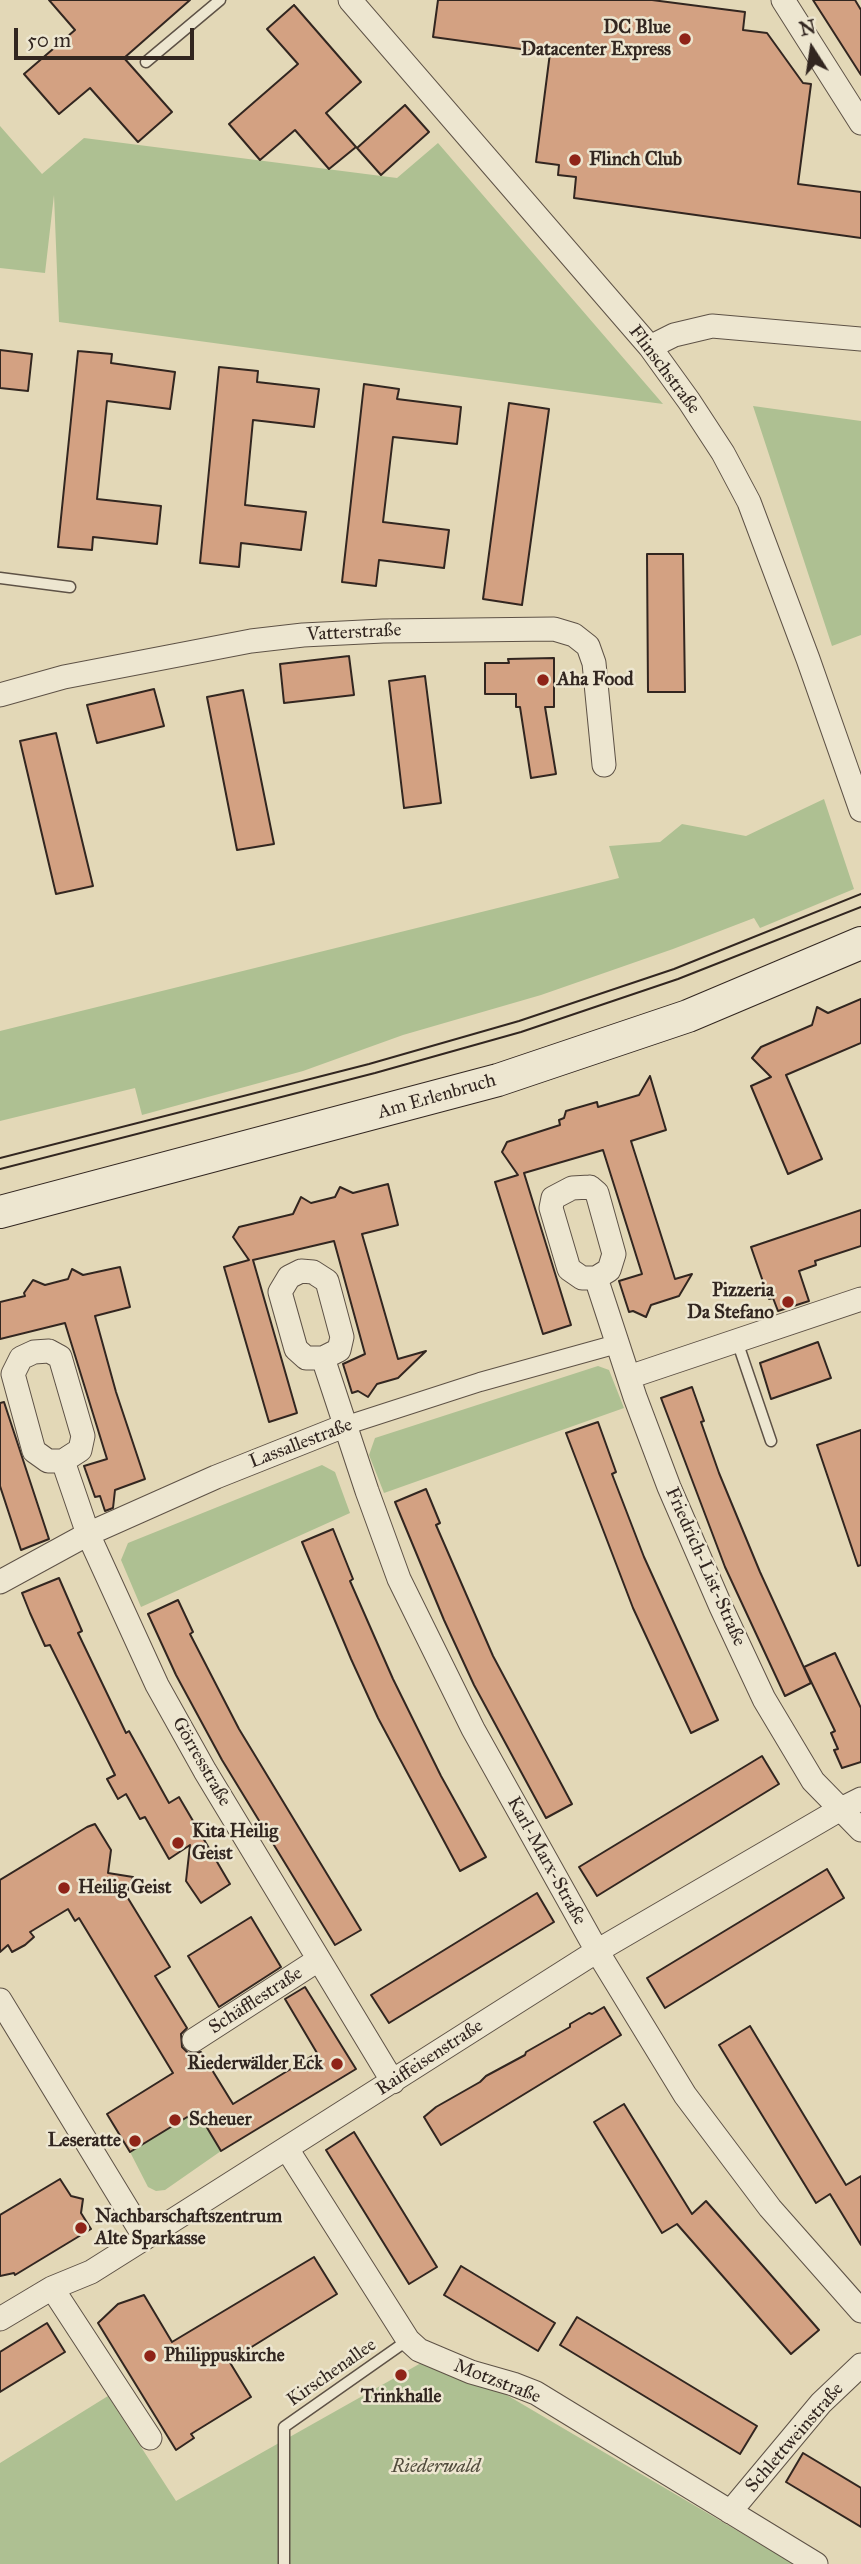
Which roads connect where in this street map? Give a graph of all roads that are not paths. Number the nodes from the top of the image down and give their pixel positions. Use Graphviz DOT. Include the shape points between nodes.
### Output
graph roads {
  1 [pos="220,0"];
  2 [pos="350,0"];
  3 [pos="783,0"];
  4 [pos="146,62"];
  5 [pos="861,123"];
  6 [pos="861,339"];
  7 [pos="650,347"];
  8 [pos="0,579"];
  9 [pos="70,587"];
  10 [pos="0,695"];
  11 [pos="604,765"];
  12 [pos="861,810"];
  13 [pos="861,943"];
  14 [pos="0,1212"];
  15 [pos="596,1278"];
  16 [pos="861,1299"];
  17 [pos="737,1341"];
  18 [pos="617,1345"];
  19 [pos="323,1358"];
  20 [pos="628,1377"];
  21 [pos="344,1426"];
  22 [pos="771,1441"];
  23 [pos="63,1461"];
  24 [pos="88,1534"];
  25 [pos="0,1582"];
  26 [pos="861,1799"];
  27 [pos="839,1810"];
  28 [pos="861,1830"];
  29 [pos="597,1951"];
  30 [pos="318,1960"];
  31 [pos="0,2000"];
  32 [pos="194,2040"];
  33 [pos="393,2082"];
  34 [pos="287,2149"];
  35 [pos="145,2238"];
  36 [pos="52,2288"];
  37 [pos="861,2311"];
  38 [pos="0,2319"];
  39 [pos="408,2340"];
  40 [pos="861,2365"];
  41 [pos="150,2438"];
  42 [pos="730,2512"];
  43 [pos="284,2564"];
  44 [pos="816,2564"];
  1 -- 4 [label="lane"];
  2 -- 7 [label="street, Flinschstraße"];
  3 -- 5 [label="street"];
  6 -- 7 [label="street" via="712,326 682,332"];
  7 -- 12 [label="street, Flinschstraße" via="716,443 748,502"];
  8 -- 9 [label="lane"];
  10 -- 11 [label="street, Vatterstraße" via="64,677 251,641 383,631 554,629 574,635 588,646 594,663"];
  13 -- 14 [label="main road, Am Erlenbruch" via="688,1016 498,1080"];
  15 -- 18 [label="street, Friedrich-List-Straße"];
  16 -- 17 [label="street"];
  17 -- 20 [label="street"];
  17 -- 22 [label="lane"];
  18 -- 20 [label="street, Friedrich-List-Straße"];
  18 -- 21 [label="street, Lassallestraße"];
  19 -- 21 [label="street, Karl-Marx-Straße"];
  20 -- 27 [label="street, Friedrich-List-Straße" via="669,1487 764,1699 813,1781"];
  21 -- 24 [label="street, Lassallestraße"];
  21 -- 29 [label="street, Karl-Marx-Straße" via="399,1579 473,1729"];
  23 -- 23 [label="street" via="80,1450 83,1436 60,1357 48,1351 34,1352 21,1359 13,1374 34,1451 48,1461"];
  23 -- 24 [label="street, Görresstraße"];
  24 -- 25 [label="street, Lassallestraße"];
  24 -- 30 [label="street, Görresstraße" via="157,1685"];
  26 -- 27 [label="street, Raiffeisenstraße"];
  27 -- 28 [label="street, Friedrich-List-Straße"];
  27 -- 29 [label="street, Raiffeisenstraße"];
  29 -- 33 [label="street, Raiffeisenstraße"];
  29 -- 37 [label="street, Karl-Marx-Straße" via="685,2095 769,2208"];
  30 -- 32 [label="street, Schäfflestraße"];
  30 -- 33 [label="street, Görresstraße"];
  31 -- 35 [label="street"];
  33 -- 34 [label="street, Raiffeisenstraße"];
  34 -- 35 [label="street, Raiffeisenstraße"];
  34 -- 39 [label="street, Motzstraße"];
  35 -- 36 [label="street, Raiffeisenstraße" via="91,2272"];
  36 -- 38 [label="street, Raiffeisenstraße"];
  36 -- 41 [label="street"];
  39 -- 42 [label="street, Motzstraße" via="430,2356 536,2393"];
  39 -- 43 [label="lane, Kirschenallee" via="284,2427"];
  40 -- 42 [label="street, Schlettweinstraße" via="821,2403"];
  42 -- 44 [label="street, Motzstraße"];
}
